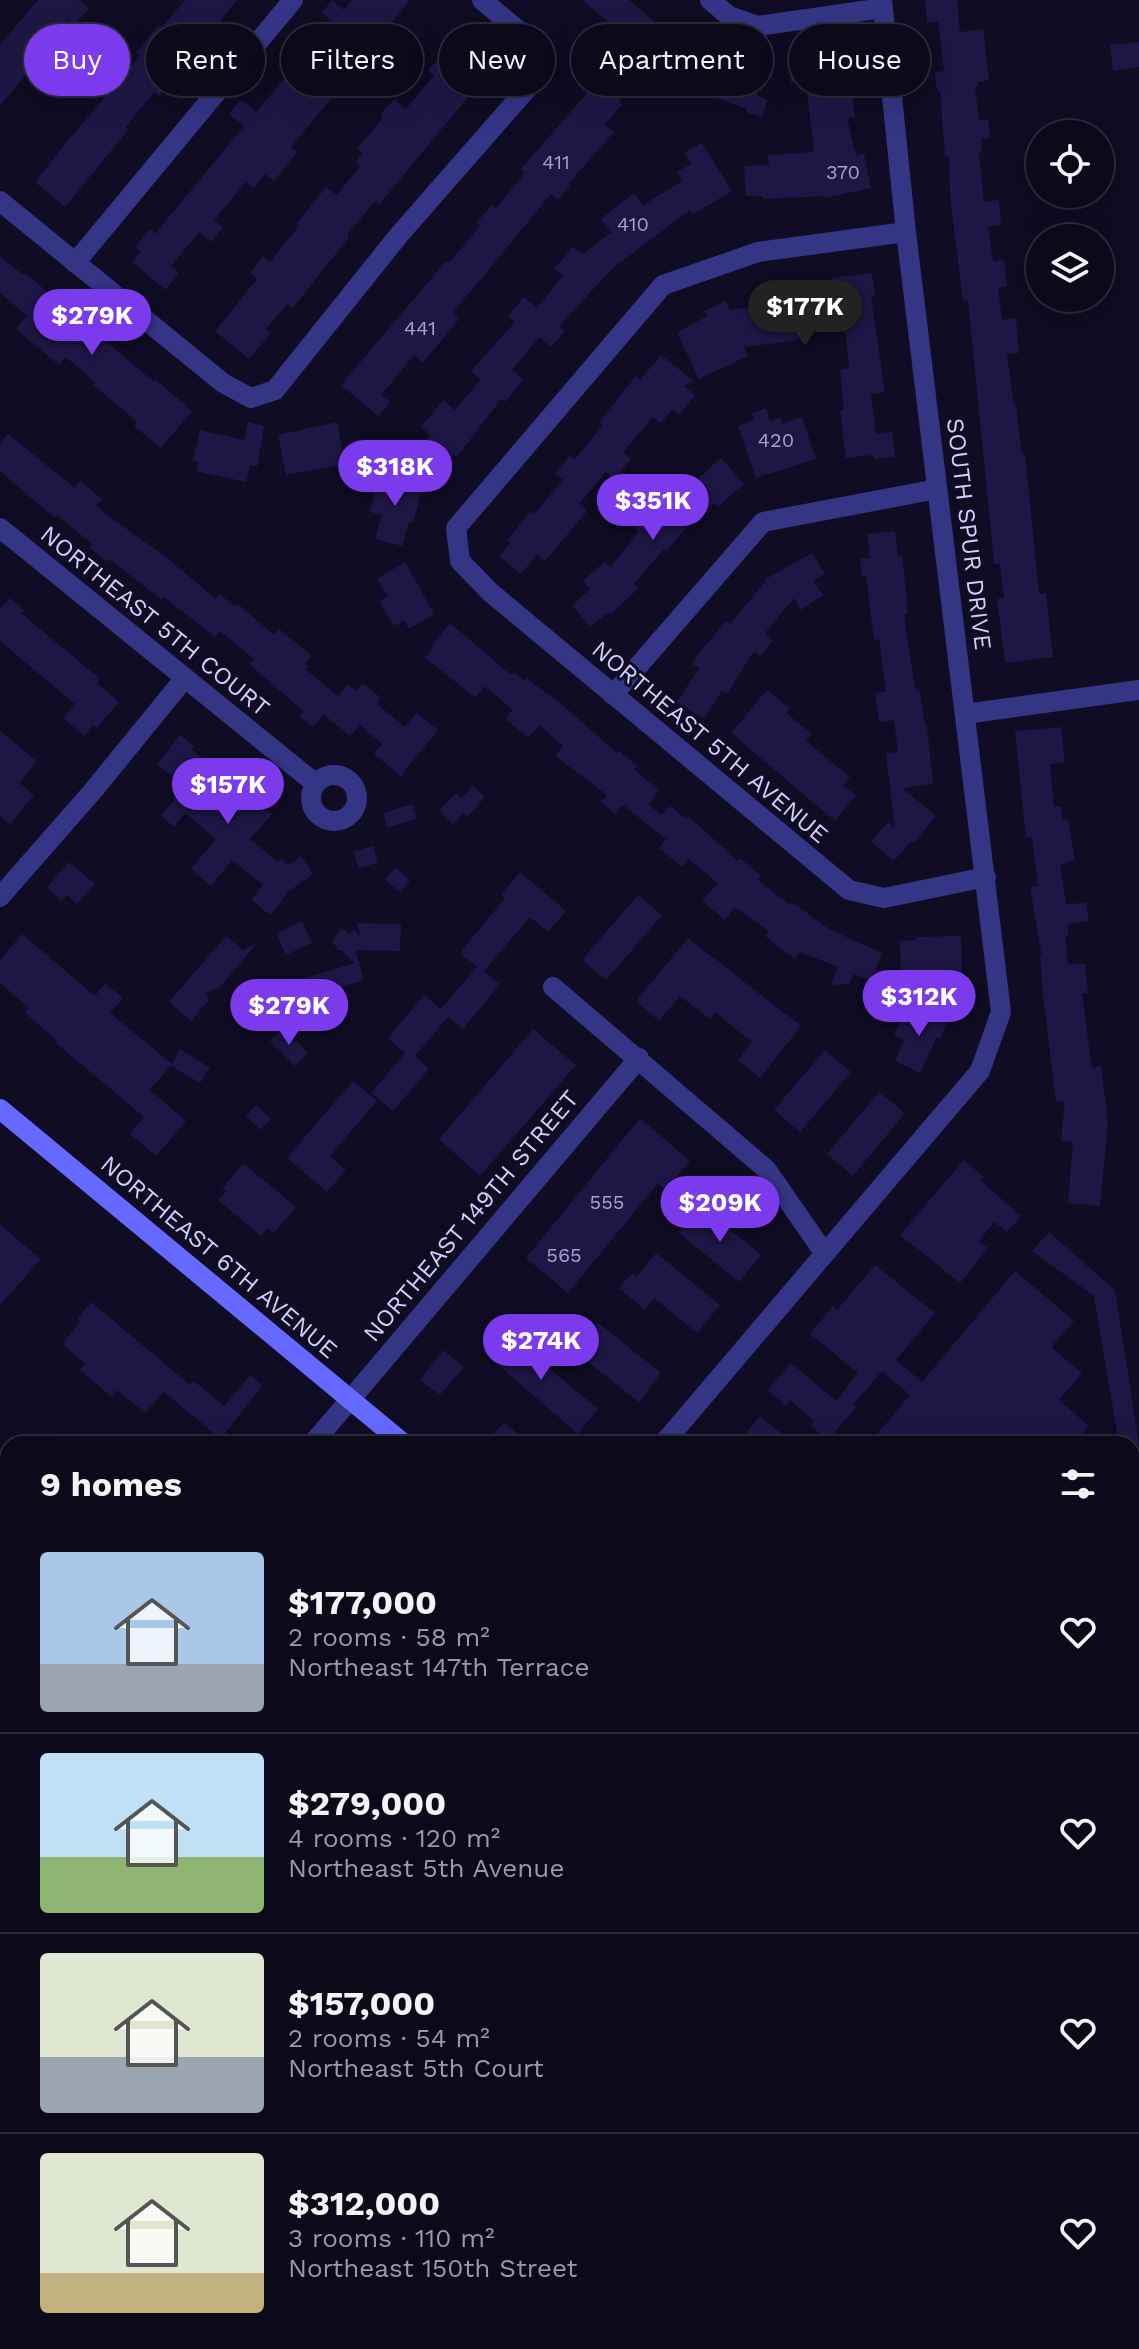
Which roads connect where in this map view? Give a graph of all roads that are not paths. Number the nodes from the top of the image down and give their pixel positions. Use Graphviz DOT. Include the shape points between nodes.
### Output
graph roads {
  1 [pos="293,0"];
  2 [pos="482,0"];
  3 [pos="710,0"];
  4 [pos="883,4"];
  5 [pos="0,201"];
  6 [pos="906,232"];
  7 [pos="75,263"];
  8 [pos="937,489"];
  9 [pos="0,528"];
  10 [pos="184,679"];
  11 [pos="1139,690"];
  12 [pos="613,695"];
  13 [pos="965,714"];
  14 [pos="316,784"];
  15 [pos="986,877"];
  16 [pos="0,897"];
  17 [pos="553,987"];
  18 [pos="639,1058"];
  19 [pos="0,1109"];
  20 [pos="825,1254"];
  21 [pos="350,1400"];
  22 [pos="319,1436"];
  23 [pos="394,1436"];
  24 [pos="670,1436"];
  1 -- 7 [label="street"];
  2 -- 7 [label="street" via="520,32 538,58 532,83 399,235 275,390 251,398 223,383"];
  3 -- 4 [label="street" via="729,16 757,26"];
  4 -- 6 [label="street, SOUTH SPUR DRIVE"];
  5 -- 7 [label="street"];
  6 -- 8 [label="street, SOUTH SPUR DRIVE"];
  6 -- 12 [label="street, NORTHEAST 5TH AVENUE" via="758,252 663,285 456,528 460,561"];
  8 -- 12 [label="street" via="763,522"];
  8 -- 13 [label="street, SOUTH SPUR DRIVE"];
  9 -- 10 [label="street, NORTHEAST 5TH COURT"];
  10 -- 14 [label="street, NORTHEAST 5TH COURT"];
  10 -- 16 [label="street"];
  11 -- 13 [label="street"];
  12 -- 15 [label="street, NORTHEAST 5TH AVENUE" via="849,890 884,898"];
  13 -- 15 [label="street, SOUTH SPUR DRIVE"];
  15 -- 20 [label="street, SOUTH SPUR DRIVE" via="1001,1012 980,1071"];
  17 -- 18 [label="street"];
  18 -- 20 [label="street" via="766,1169"];
  18 -- 21 [label="street, NORTHEAST 149TH STREET"];
  19 -- 21 [label="main road, NORTHEAST 6TH AVENUE"];
  20 -- 24 [label="street"];
  21 -- 22 [label="street, NORTHEAST 149TH STREET"];
  21 -- 23 [label="main road, NORTHEAST 6TH AVENUE"];
}
